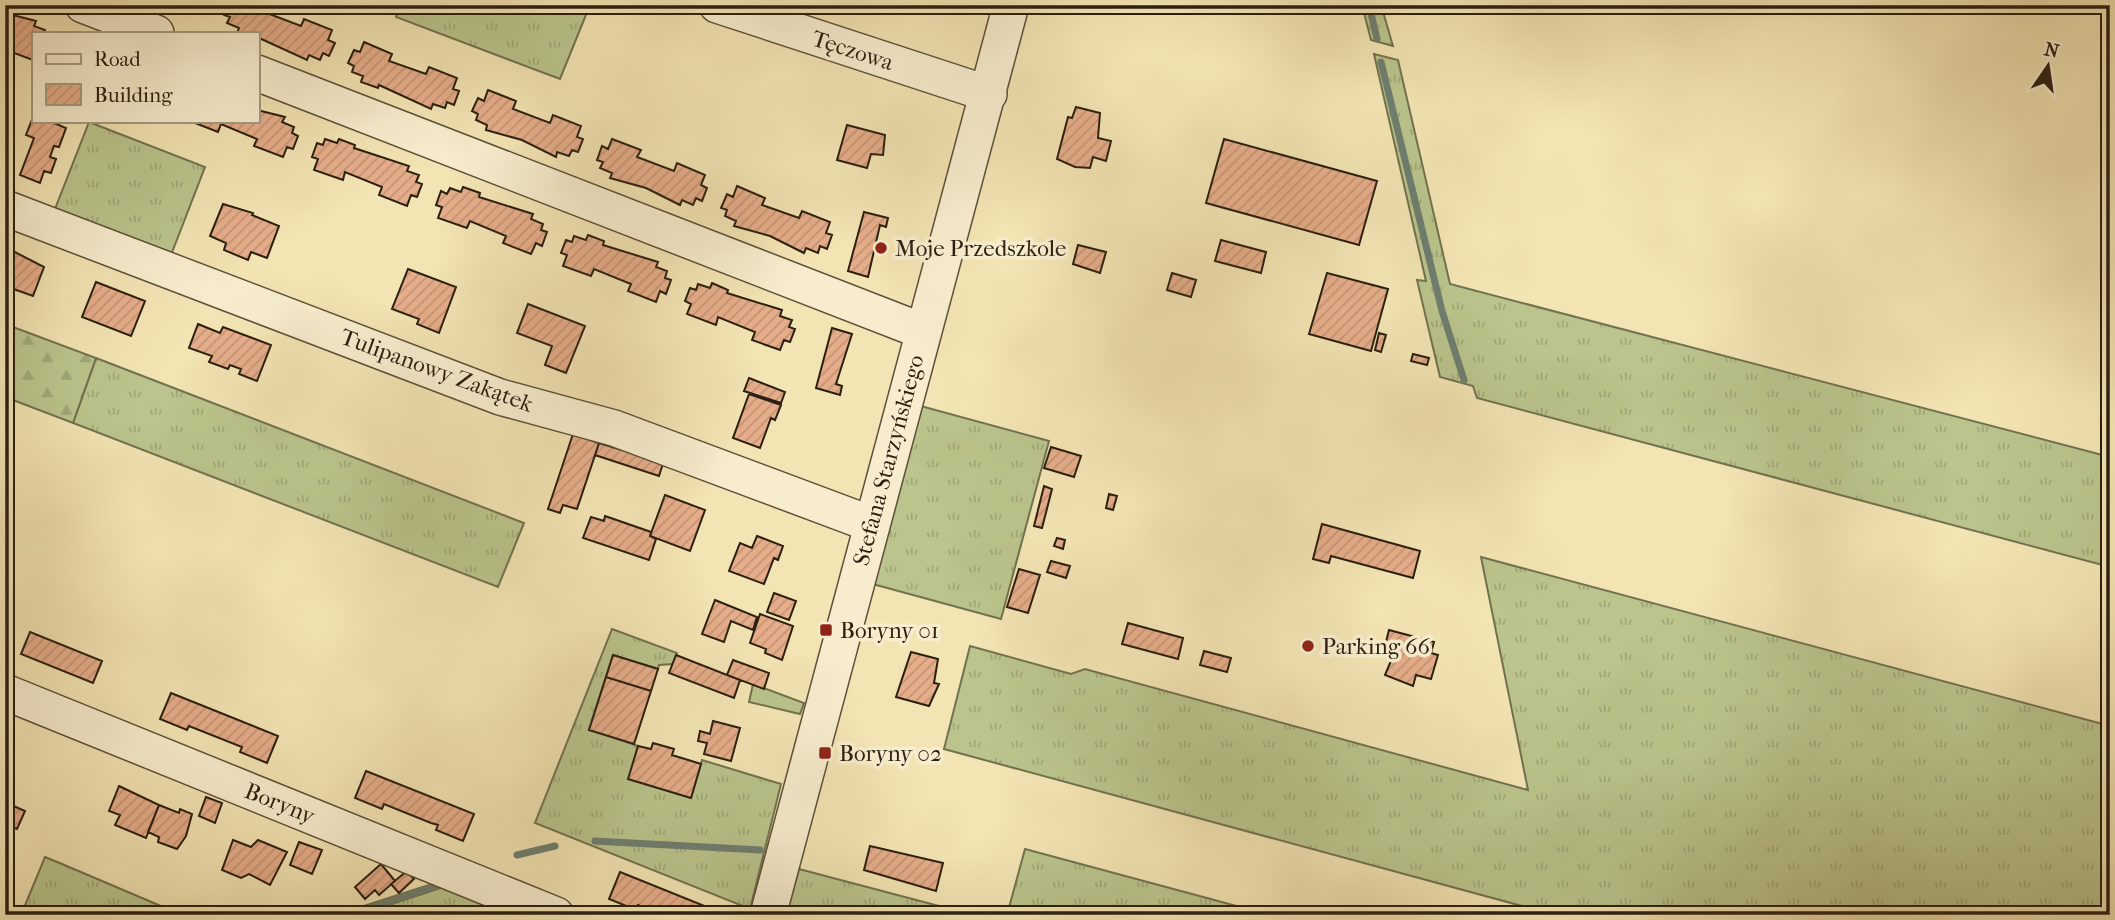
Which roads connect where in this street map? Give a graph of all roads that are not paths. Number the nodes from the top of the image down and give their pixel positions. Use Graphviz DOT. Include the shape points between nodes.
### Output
graph roads {
  1 [pos="83,5"];
  2 [pos="717,5"];
  3 [pos="1012,5"];
  4 [pos="153,32"];
  5 [pos="259,74"];
  6 [pos="989,94"];
  7 [pos="5,208"];
  8 [pos="922,331"];
  9 [pos="871,524"];
  10 [pos="5,692"];
  11 [pos="556,915"];
  12 [pos="768,915"];
  1 -- 4 [label="street"];
  2 -- 6 [label="street, Tęczowa"];
  3 -- 6 [label="street, Stefana Starzyńskiego"];
  5 -- 8 [label="street"];
  6 -- 8 [label="street, Stefana Starzyńskiego"];
  7 -- 9 [label="street, Tulipanowy Zakątek" via="500,397 614,428"];
  8 -- 9 [label="street, Stefana Starzyńskiego"];
  9 -- 12 [label="street, Stefana Starzyńskiego"];
  10 -- 11 [label="street, Boryny"];
}
